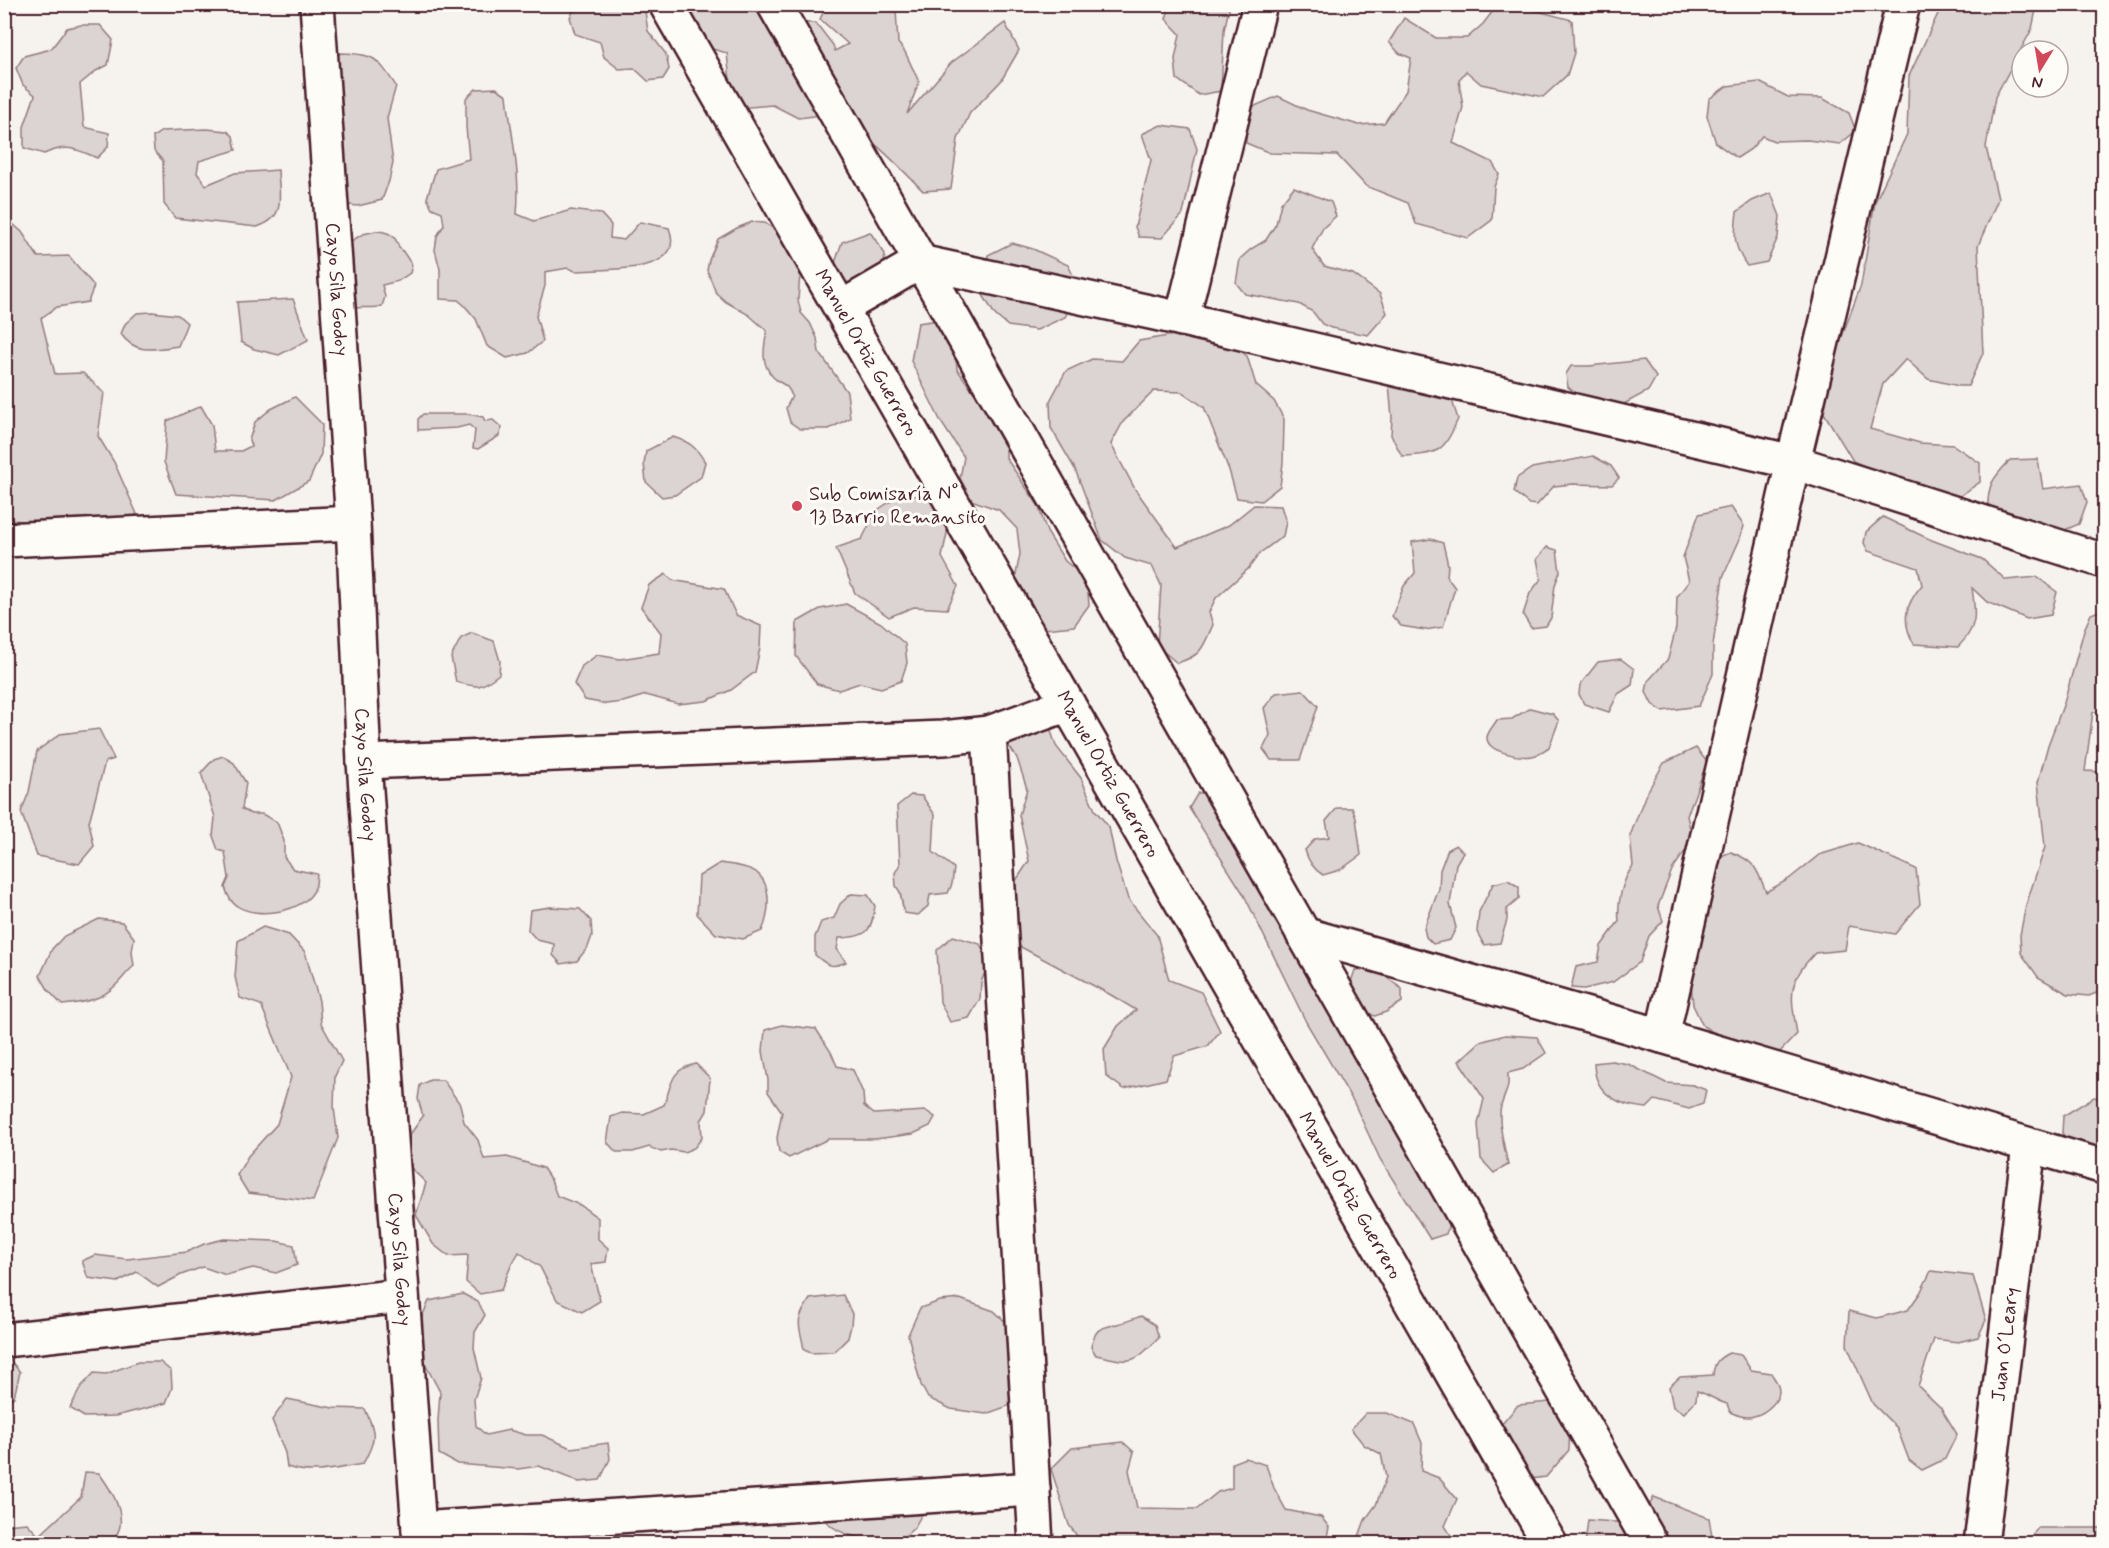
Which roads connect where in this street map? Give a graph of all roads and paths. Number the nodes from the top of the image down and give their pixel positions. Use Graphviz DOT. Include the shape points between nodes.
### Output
graph roads {
  1 [pos="317,4"];
  2 [pos="666,4"];
  3 [pos="774,4"];
  4 [pos="1260,4"];
  5 [pos="1902,4"];
  6 [pos="920,262"];
  7 [pos="841,308"];
  8 [pos="1182,319"];
  9 [pos="1793,462"];
  10 [pos="354,523"];
  11 [pos="4,540"];
  12 [pos="2104,561"];
  13 [pos="1068,704"];
  14 [pos="989,733"];
  15 [pos="364,762"];
  16 [pos="1303,934"];
  17 [pos="1662,1036"];
  18 [pos="2029,1146"];
  19 [pos="2104,1167"];
  20 [pos="402,1296"];
  21 [pos="4,1340"];
  22 [pos="1033,1489"];
  23 [pos="420,1536"];
  24 [pos="1036,1544"];
  25 [pos="1550,1544"];
  26 [pos="1651,1544"];
  27 [pos="1981,1544"];
  1 -- 10 [label="street, Cayo Sila Godoy"];
  2 -- 7 [label="street, Manuel Ortiz Guerrero"];
  3 -- 6 [label="street"];
  4 -- 8 [label="street"];
  5 -- 9 [label="street"];
  6 -- 7 [label="street"];
  6 -- 8 [label="street"];
  6 -- 16 [label="street"];
  7 -- 13 [label="street, Manuel Ortiz Guerrero"];
  8 -- 9 [label="street"];
  9 -- 12 [label="street"];
  9 -- 17 [label="street"];
  10 -- 11 [label="street"];
  10 -- 15 [label="street, Cayo Sila Godoy"];
  13 -- 14 [label="street"];
  13 -- 25 [label="street, Manuel Ortiz Guerrero"];
  14 -- 15 [label="street"];
  14 -- 22 [label="street"];
  15 -- 20 [label="street, Cayo Sila Godoy"];
  16 -- 17 [label="street"];
  16 -- 26 [label="street"];
  17 -- 18 [label="street"];
  18 -- 19 [label="street"];
  18 -- 27 [label="street, Juan O´Leary"];
  20 -- 21 [label="street"];
  20 -- 23 [label="street, Cayo Sila Godoy"];
  22 -- 23 [label="street"];
  22 -- 24 [label="street"];
}
